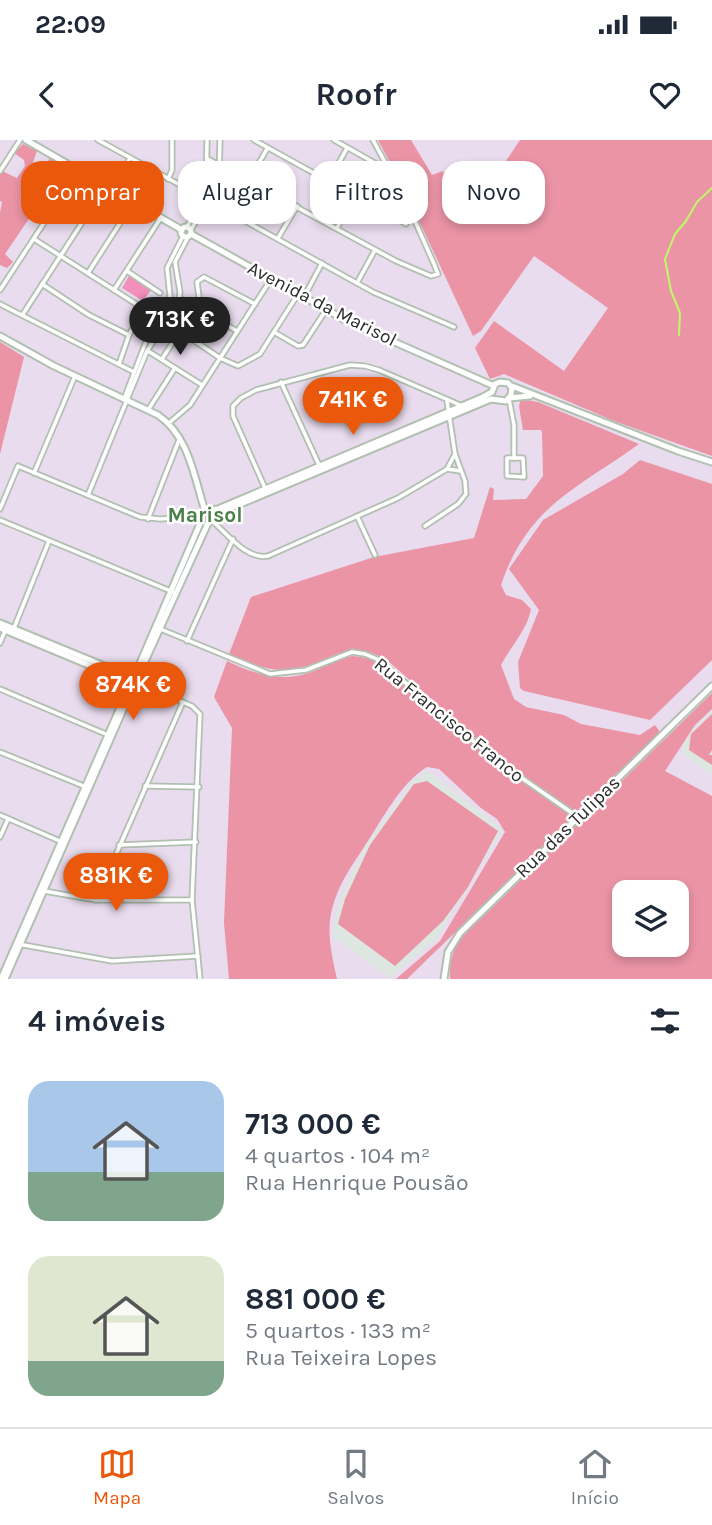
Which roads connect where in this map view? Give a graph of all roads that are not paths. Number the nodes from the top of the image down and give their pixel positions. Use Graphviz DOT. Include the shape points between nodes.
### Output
graph roads {
  1 [pos="20,140"];
  2 [pos="26,140"];
  3 [pos="98,140"];
  4 [pos="172,140"];
  5 [pos="207,140"];
  6 [pos="220,140"];
  7 [pos="254,140"];
  8 [pos="334,140"];
  9 [pos="373,140"];
  10 [pos="268,148"];
  11 [pos="347,148"];
  12 [pos="380,153"];
  13 [pos="130,158"];
  14 [pos="208,159"];
  15 [pos="61,161"];
  16 [pos="128,161"];
  17 [pos="212,161"];
  18 [pos="220,161"];
  19 [pos="260,161"];
  20 [pos="340,161"];
  21 [pos="372,161"];
  22 [pos="384,161"];
  23 [pos="0,169"];
  24 [pos="310,171"];
  25 [pos="168,179"];
  26 [pos="178,184"];
  27 [pos="296,206"];
  28 [pos="164,220"];
  29 [pos="44,224"];
  30 [pos="82,224"];
  31 [pos="120,224"];
  32 [pos="157,224"];
  33 [pos="192,224"];
  34 [pos="252,224"];
  35 [pos="286,224"];
  36 [pos="339,224"];
  37 [pos="414,224"];
  38 [pos="337,228"];
  39 [pos="187,232"];
  40 [pos="34,239"];
  41 [pos="278,239"];
  42 [pos="376,250"];
  43 [pos="61,256"];
  44 [pos="322,263"];
  45 [pos="126,271"];
  46 [pos="88,273"];
  47 [pos="271,279"];
  48 [pos="357,283"];
  49 [pos="42,284"];
  50 [pos="0,290"];
  51 [pos="114,290"];
  52 [pos="160,293"];
  53 [pos="301,296"];
  54 [pos="180,298"];
  55 [pos="0,304"];
  56 [pos="255,304"];
  57 [pos="194,307"];
  58 [pos="143,309"];
  59 [pos="326,310"];
  60 [pos="23,314"];
  61 [pos="158,318"];
  62 [pos="166,323"];
  63 [pos="454,327"];
  64 [pos="180,331"];
  65 [pos="237,331"];
  66 [pos="274,332"];
  67 [pos="129,335"];
  68 [pos="0,336"];
  69 [pos="147,351"];
  70 [pos="220,358"];
  71 [pos="162,359"];
  72 [pos="118,365"];
  73 [pos="175,368"];
  74 [pos="134,372"];
  75 [pos="75,376"];
  76 [pos="281,383"];
  77 [pos="202,385"];
  78 [pos="510,385"];
  79 [pos="493,389"];
  80 [pos="537,397"];
  81 [pos="509,399"];
  82 [pos="126,400"];
  83 [pos="497,400"];
  84 [pos="447,401"];
  85 [pos="463,406"];
  86 [pos="148,410"];
  87 [pos="450,414"];
  88 [pos="169,423"];
  89 [pos="180,437"];
  90 [pos="455,454"];
  91 [pos="514,458"];
  92 [pos="712,462"];
  93 [pos="319,466"];
  94 [pos="447,469"];
  95 [pos="461,471"];
  96 [pos="34,472"];
  97 [pos="267,491"];
  98 [pos="88,495"];
  99 [pos="0,509"];
  100 [pos="207,516"];
  101 [pos="357,516"];
  102 [pos="148,519"];
  103 [pos="0,520"];
  104 [pos="425,526"];
  105 [pos="233,539"];
  106 [pos="49,541"];
  107 [pos="375,555"];
  108 [pos="174,592"];
  109 [pos="6,628"];
  110 [pos="158,628"];
  111 [pos="187,641"];
  112 [pos="0,643"];
  113 [pos="131,676"];
  114 [pos="135,685"];
  115 [pos="712,686"];
  116 [pos="0,689"];
  117 [pos="183,702"];
  118 [pos="110,736"];
  119 [pos="0,752"];
  120 [pos="145,786"];
  121 [pos="199,787"];
  122 [pos="87,788"];
  123 [pos="0,815"];
  124 [pos="578,817"];
  125 [pos="8,819"];
  126 [pos="0,837"];
  127 [pos="63,842"];
  128 [pos="196,842"];
  129 [pos="119,845"];
  130 [pos="44,891"];
  131 [pos="96,900"];
  132 [pos="192,900"];
  133 [pos="18,944"];
  134 [pos="198,956"];
  135 [pos="3,979"];
  136 [pos="200,979"];
  137 [pos="444,979"];
  1 -- 23 [label="street"];
  2 -- 15 [label="main road, Avenida da Marisol"];
  3 -- 13 [label="street"];
  4 -- 25 [label="street"];
  5 -- 14 [label="street"];
  6 -- 18 [label="street"];
  7 -- 10 [label="street"];
  8 -- 11 [label="street"];
  9 -- 12 [label="street"];
  10 -- 19 [label="street"];
  10 -- 24 [label="street"];
  11 -- 20 [label="street"];
  11 -- 21 [label="street"];
  12 -- 21 [label="street"];
  12 -- 22 [label="street"];
  13 -- 16 [label="street"];
  13 -- 25 [label="street"];
  14 -- 17 [label="street"];
  14 -- 39 [label="street" via="206,191"];
  25 -- 26 [label="street"];
  27 -- 38 [label="street"];
  28 -- 39 [label="main road, Avenida da Marisol"];
  29 -- 40 [label="street"];
  30 -- 43 [label="street"];
  31 -- 46 [label="street"];
  32 -- 45 [label="street"];
  33 -- 39 [label="street"];
  34 -- 41 [label="street"];
  35 -- 41 [label="street"];
  36 -- 38 [label="street"];
  37 -- 42 [label="street" via="438,274 426,274"];
  38 -- 42 [label="street"];
  39 -- 47 [label="main road, Avenida da Marisol"];
  39 -- 54 [label="street" via="175,262"];
  39 -- 61 [label="street" via="167,268 170,296"];
  40 -- 43 [label="street"];
  40 -- 50 [label="street"];
  41 -- 44 [label="street"];
  42 -- 48 [label="street"];
  43 -- 46 [label="street"];
  43 -- 49 [label="street"];
  44 -- 48 [label="street"];
  44 -- 53 [label="street"];
  45 -- 51 [label="street"];
  45 -- 52 [label="street"];
  46 -- 51 [label="street"];
  47 -- 53 [label="main road, Avenida da Marisol"];
  47 -- 56 [label="street"];
  48 -- 63 [label="street"];
  49 -- 60 [label="street"];
  49 -- 67 [label="street"];
  51 -- 58 [label="street"];
  53 -- 59 [label="main road, Avenida da Marisol"];
  53 -- 66 [label="street"];
  54 -- 57 [label="street"];
  54 -- 62 [label="street"];
  55 -- 60 [label="street"];
  56 -- 57 [label="street" via="204,277 197,282 199,297"];
  56 -- 65 [label="street"];
  57 -- 64 [label="street"];
  57 -- 65 [label="street"];
  58 -- 61 [label="street"];
  58 -- 67 [label="street"];
  59 -- 66 [label="street" via="303,345"];
  59 -- 79 [label="main road, Avenida da Marisol"];
  60 -- 72 [label="street"];
  61 -- 62 [label="street"];
  61 -- 74 [label="street"];
  62 -- 69 [label="street"];
  64 -- 70 [label="street"];
  64 -- 71 [label="street"];
  65 -- 70 [label="street"];
  66 -- 70 [label="street" via="258,355 238,366"];
  67 -- 72 [label="street"];
  68 -- 75 [label="main road"];
  69 -- 71 [label="street"];
  69 -- 82 [label="street"];
  70 -- 77 [label="street"];
  71 -- 73 [label="street"];
  72 -- 74 [label="street"];
  73 -- 77 [label="street"];
  73 -- 86 [label="street"];
  74 -- 82 [label="street"];
  75 -- 82 [label="main road"];
  75 -- 96 [label="street"];
  76 -- 84 [label="street" via="349,365 365,366"];
  76 -- 93 [label="street"];
  76 -- 97 [label="street" via="256,390 233,407"];
  77 -- 88 [label="street"];
  78 -- 79 [label="main road" via="500,382"];
  78 -- 80 [label="main road"];
  78 -- 81 [label="main road"];
  79 -- 83 [label="main road"];
  79 -- 85 [label="main road"];
  80 -- 81 [label="main road"];
  80 -- 92 [label="main road"];
  81 -- 83 [label="main road"];
  81 -- 91 [label="street"];
  82 -- 86 [label="main road"];
  82 -- 98 [label="street"];
  83 -- 87 [label="main road"];
  84 -- 85 [label="street"];
  84 -- 87 [label="street"];
  85 -- 87 [label="main road"];
  86 -- 88 [label="main road"];
  87 -- 90 [label="street"];
  87 -- 93 [label="main road"];
  87 -- 97 [label="main road"];
  88 -- 89 [label="main road"];
  89 -- 100 [label="main road"];
  89 -- 102 [label="street"];
  90 -- 94 [label="street"];
  90 -- 95 [label="street"];
  91 -- 91 [label="street" via="523,458 524,477 507,476 507,458"];
  93 -- 97 [label="main road"];
  94 -- 95 [label="street"];
  94 -- 101 [label="street"];
  95 -- 104 [label="street" via="467,489 464,500"];
  96 -- 98 [label="street"];
  96 -- 99 [label="street" via="19,466"];
  97 -- 100 [label="main road"];
  98 -- 102 [label="street"];
  100 -- 102 [label="street"];
  100 -- 105 [label="street"];
  100 -- 108 [label="main road"];
  101 -- 105 [label="street" via="261,557"];
  101 -- 107 [label="street"];
  103 -- 106 [label="street"];
  105 -- 111 [label="street"];
  106 -- 108 [label="street"];
  106 -- 109 [label="street"];
  108 -- 110 [label="main road"];
  109 -- 112 [label="street"];
  109 -- 113 [label="main road"];
  109 -- 114 [label="main road"];
  110 -- 111 [label="street, Rua Francisco Franco"];
  110 -- 113 [label="main road"];
  110 -- 114 [label="main road"];
  111 -- 124 [label="street, Rua Francisco Franco" via="270,674 306,670 352,652 379,660 493,758"];
  113 -- 114 [label="main road"];
  113 -- 114 [label="main road" via="137,676"];
  114 -- 117 [label="street"];
  114 -- 118 [label="main road"];
  115 -- 124 [label="main road, Rua das Tulipas"];
  116 -- 118 [label="street"];
  117 -- 120 [label="street"];
  117 -- 121 [label="street" via="201,718"];
  118 -- 122 [label="main road"];
  119 -- 122 [label="street"];
  120 -- 121 [label="street"];
  120 -- 129 [label="street"];
  121 -- 128 [label="street"];
  122 -- 127 [label="main road"];
  123 -- 125 [label="street"];
  124 -- 137 [label="main road, Rua das Tulipas" via="455,939"];
  125 -- 126 [label="street"];
  125 -- 127 [label="street"];
  127 -- 130 [label="main road"];
  127 -- 133 [label="main road"];
  128 -- 129 [label="street"];
  128 -- 132 [label="street"];
  129 -- 131 [label="street"];
  130 -- 131 [label="street"];
  130 -- 133 [label="main road"];
  131 -- 132 [label="street"];
  132 -- 134 [label="street"];
  133 -- 134 [label="street" via="103,960"];
  133 -- 135 [label="main road"];
  134 -- 136 [label="street"];
}
